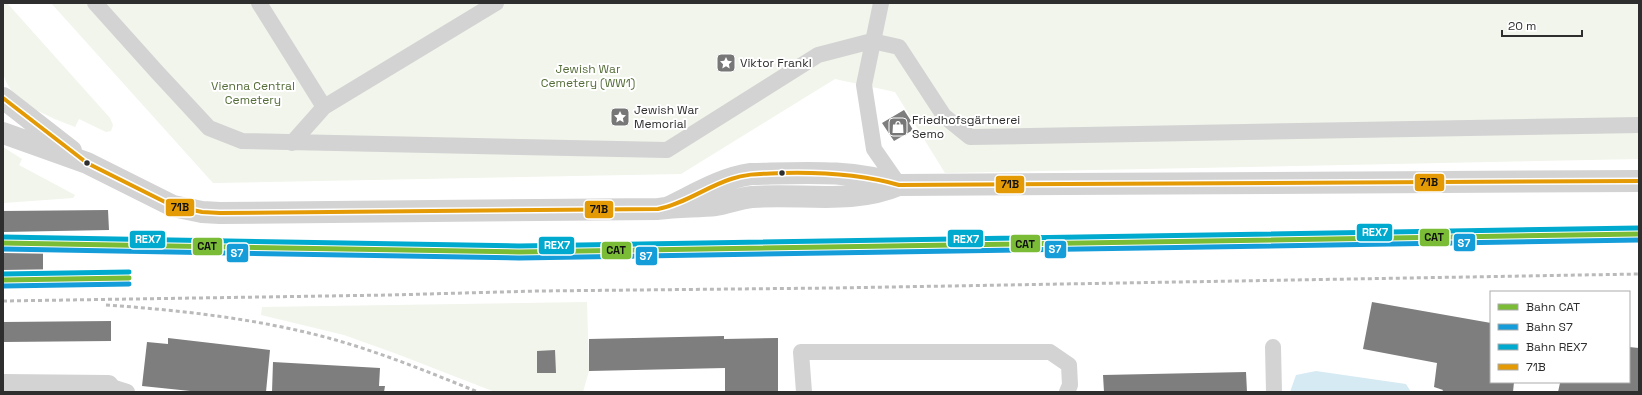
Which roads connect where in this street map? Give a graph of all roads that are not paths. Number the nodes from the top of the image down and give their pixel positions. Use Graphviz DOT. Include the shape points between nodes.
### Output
graph roads {
  1 [pos="95,3"];
  2 [pos="259,3"];
  3 [pos="496,3"];
  4 [pos="882,3"];
  5 [pos="872,41"];
  6 [pos="3,98"];
  7 [pos="324,107"];
  8 [pos="1639,125"];
  9 [pos="3,133"];
  10 [pos="292,143"];
  11 [pos="86,163"];
  12 [pos="1639,181"];
  13 [pos="900,185"];
  14 [pos="1273,347"];
  15 [pos="3,385"];
  16 [pos="114,390"];
  17 [pos="804,392"];
  18 [pos="1067,392"];
  19 [pos="1274,392"];
  1 -- 10 [label="lane" via="209,128 242,142"];
  2 -- 7 [label="lane"];
  3 -- 7 [label="lane"];
  4 -- 5 [label="lane"];
  5 -- 8 [label="lane" via="899,47 944,116 970,137"];
  5 -- 10 [label="lane" via="818,55 668,150"];
  5 -- 13 [label="lane" via="864,85 874,149"];
  6 -- 11 [label="street"];
  7 -- 10 [label="lane"];
  9 -- 11 [label="street"];
  11 -- 13 [label="street" via="173,206 202,212 307,214 658,209 669,207 724,180 751,174 844,173"];
  12 -- 13 [label="street"];
  14 -- 19 [label="lane"];
  15 -- 16 [label="street"];
  17 -- 18 [label="lane" via="801,352 1050,352 1069,365 1070,385"];
}
